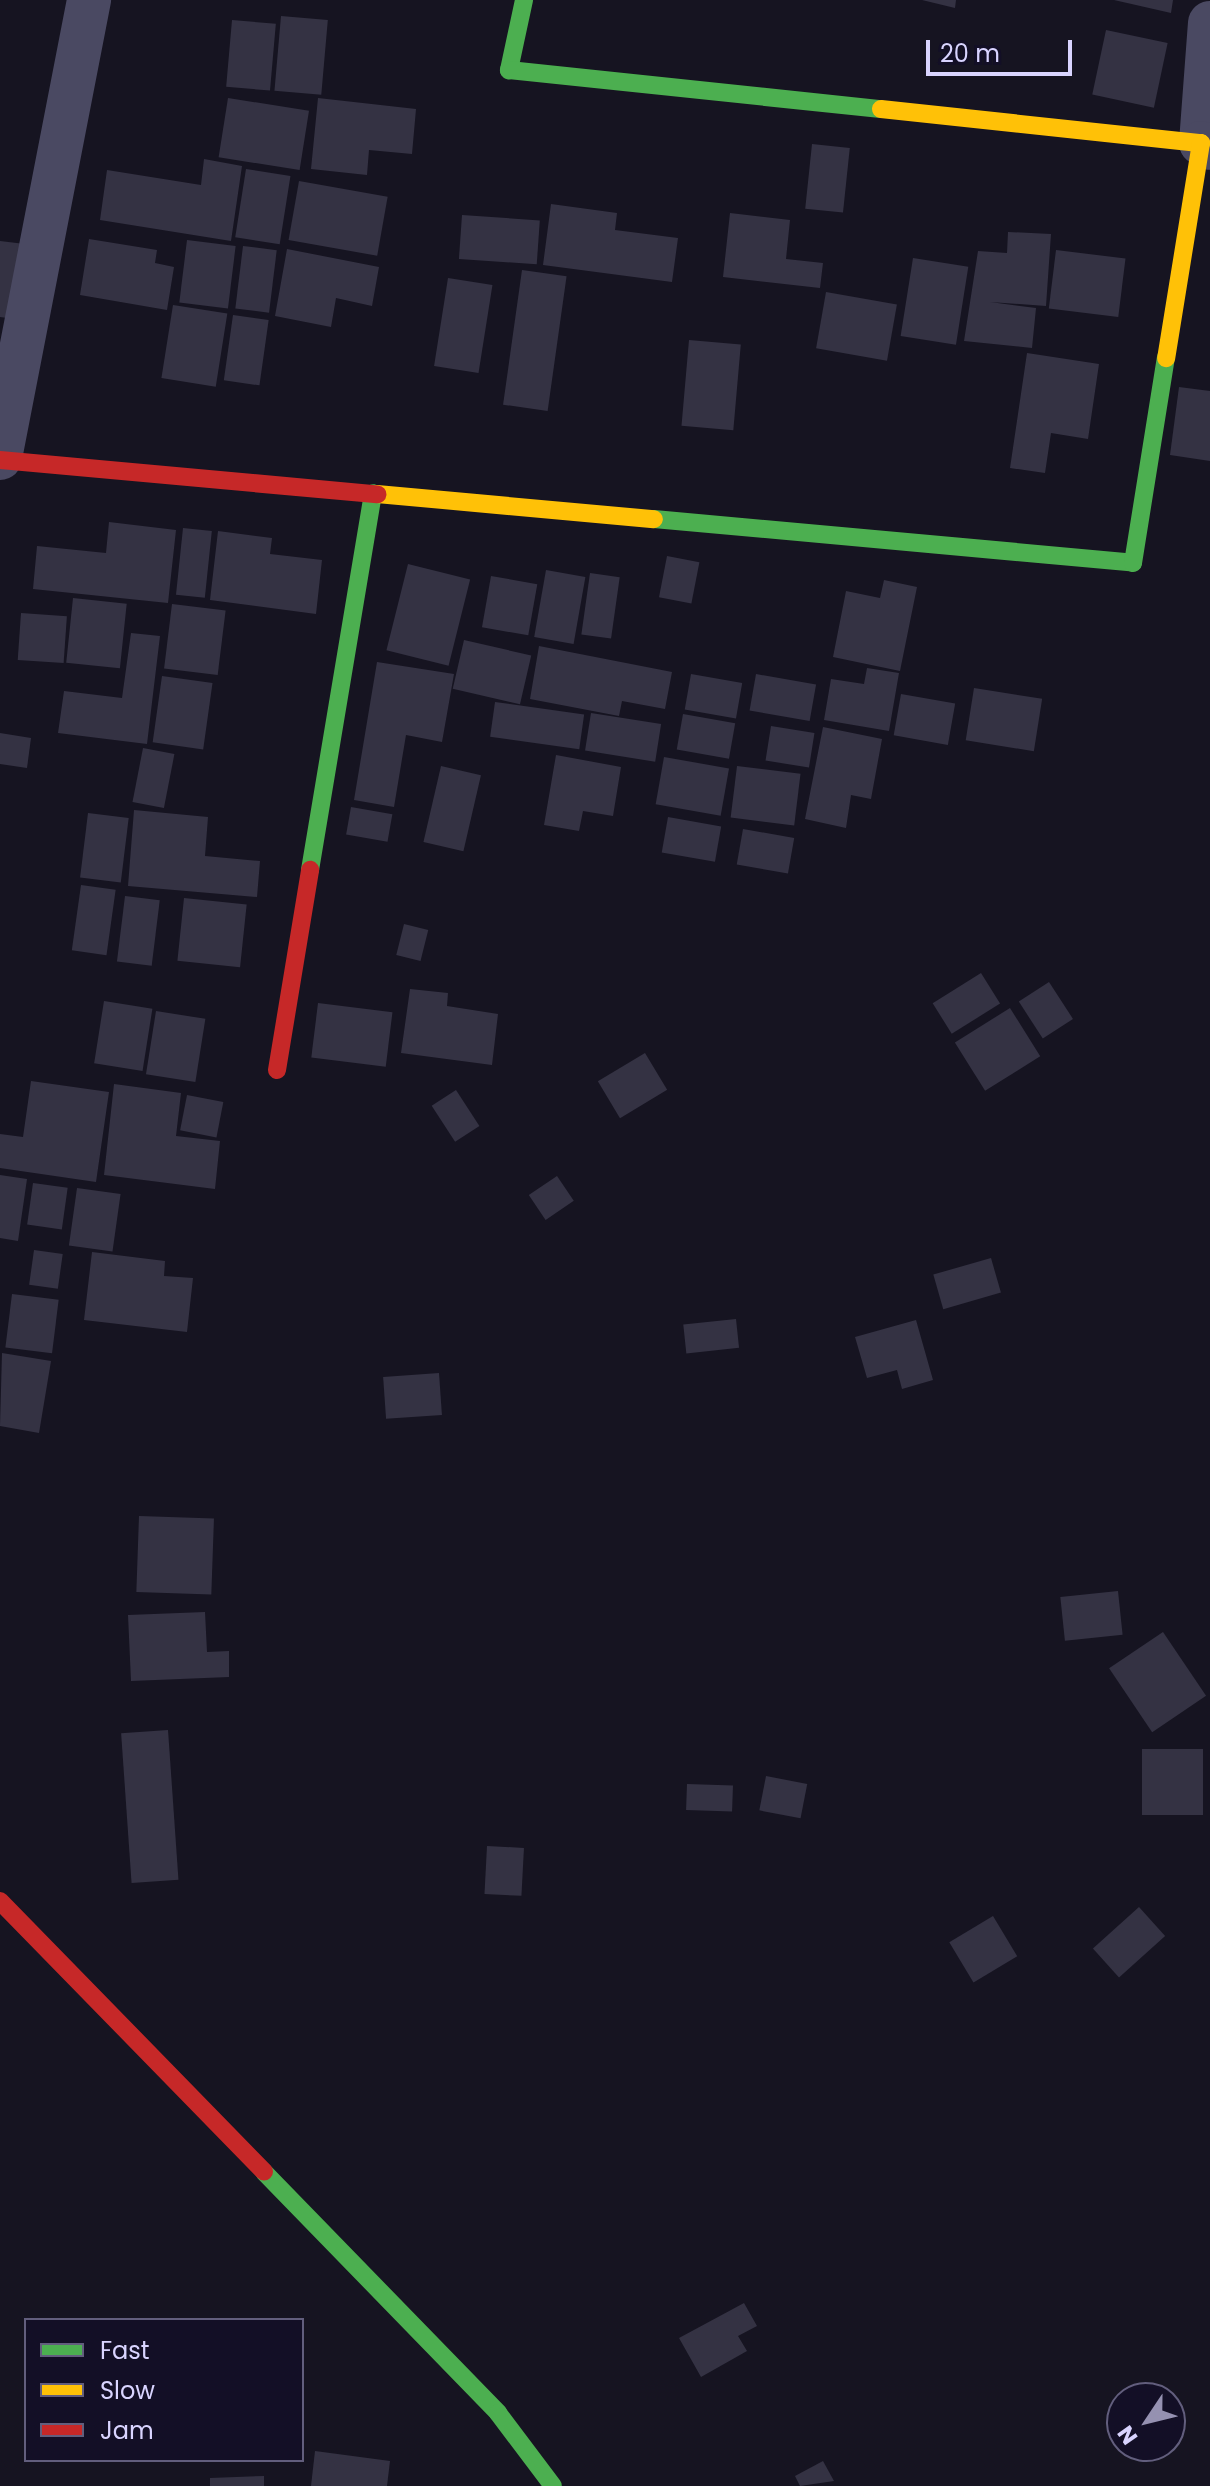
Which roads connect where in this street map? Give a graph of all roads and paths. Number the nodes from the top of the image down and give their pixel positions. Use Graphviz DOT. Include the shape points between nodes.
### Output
graph roads {
  1 [pos="89,0"];
  2 [pos="524,0"];
  3 [pos="1210,23"];
  4 [pos="1206,145"];
  5 [pos="0,459"];
  6 [pos="373,493"];
  7 [pos="277,1070"];
  8 [pos="0,1901"];
  9 [pos="553,2486"];
  1 -- 5 [label="street"];
  2 -- 4 [label="street" via="509,70"];
  3 -- 4 [label="street"];
  4 -- 6 [label="street" via="1133,563"];
  5 -- 6 [label="street"];
  6 -- 7 [label="street"];
  8 -- 9 [label="street" via="487,2401"];
}
